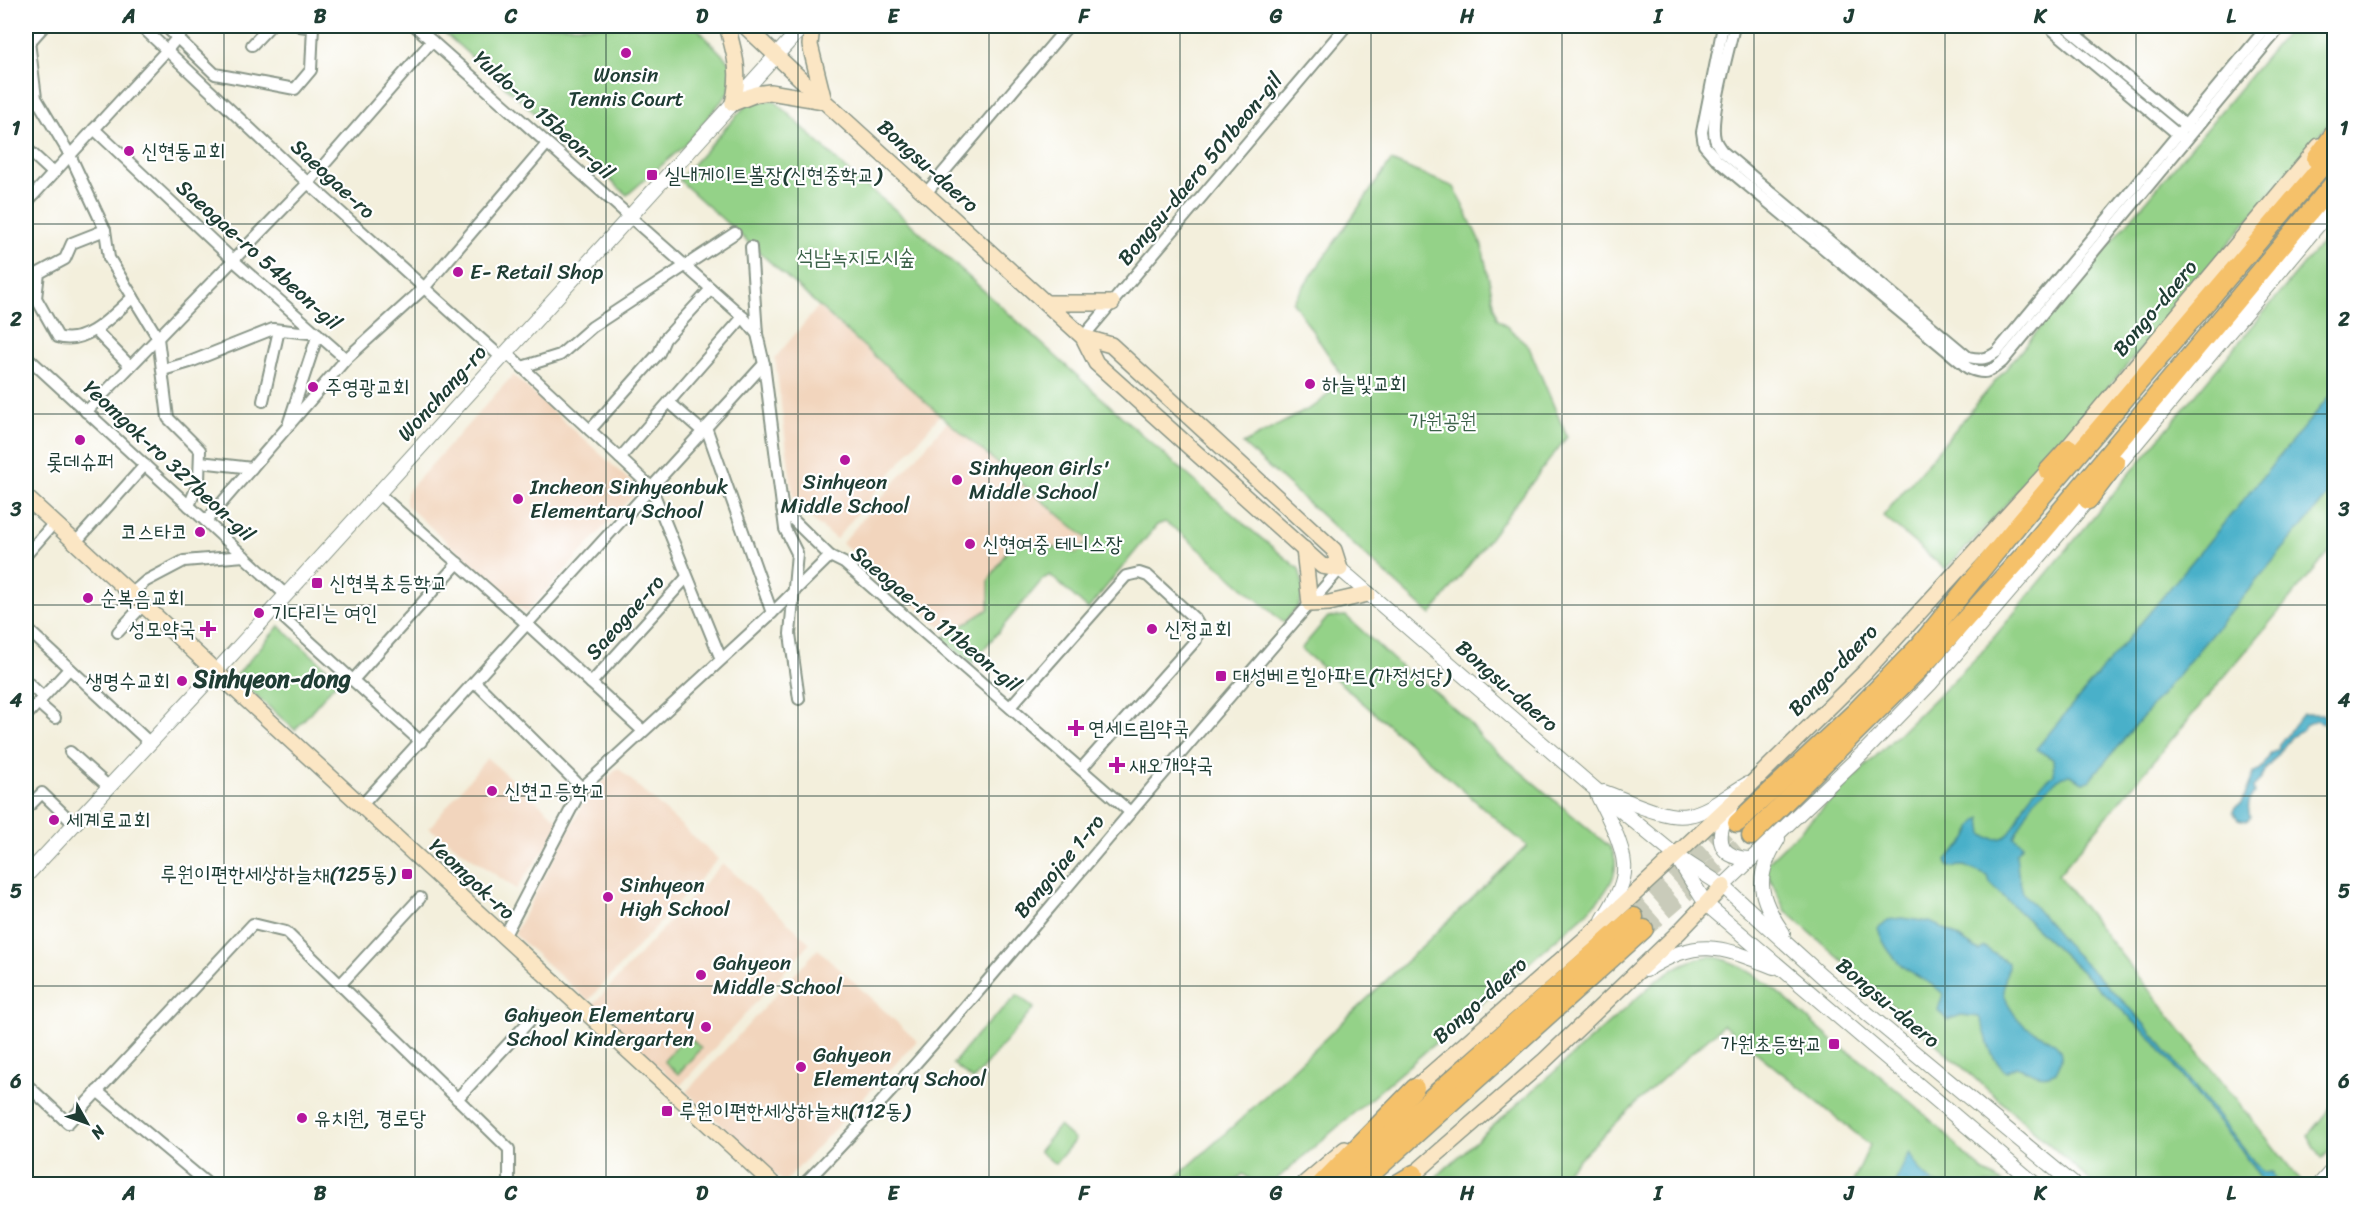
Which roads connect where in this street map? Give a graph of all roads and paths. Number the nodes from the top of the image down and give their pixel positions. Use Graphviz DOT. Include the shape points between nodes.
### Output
graph roads {
  1 [pos="44,26"];
  2 [pos="141,26"];
  3 [pos="165,26"];
  4 [pos="187,26"];
  5 [pos="270,26"];
  6 [pos="300,26"];
  7 [pos="416,26"];
  8 [pos="727,26"];
  9 [pos="745,26"];
  10 [pos="803,26"];
  11 [pos="812,26"];
  12 [pos="1068,26"];
  13 [pos="1346,26"];
  14 [pos="1724,26"];
  15 [pos="1734,26"];
  16 [pos="2048,26"];
  17 [pos="2066,26"];
  18 [pos="2268,26"];
  19 [pos="2281,26"];
  20 [pos="313,27"];
  21 [pos="26,31"];
  22 [pos="177,37"];
  23 [pos="432,41"];
  24 [pos="27,45"];
  25 [pos="252,45"];
  26 [pos="167,50"];
  27 [pos="776,54"];
  28 [pos="824,101"];
  29 [pos="733,103"];
  30 [pos="2334,128"];
  31 [pos="94,129"];
  32 [pos="2186,133"];
  33 [pos="2334,134"];
  34 [pos="547,144"];
  35 [pos="26,148"];
  36 [pos="2334,152"];
  37 [pos="70,155"];
  38 [pos="53,173"];
  39 [pos="308,183"];
  40 [pos="2334,183"];
  41 [pos="926,193"];
  42 [pos="2334,198"];
  43 [pos="26,203"];
  44 [pos="2334,206"];
  45 [pos="630,217"];
  46 [pos="105,230"];
  47 [pos="735,233"];
  48 [pos="751,247"];
  49 [pos="233,260"];
  50 [pos="685,266"];
  51 [pos="2226,281"];
  52 [pos="424,288"];
  53 [pos="711,289"];
  54 [pos="2240,296"];
  55 [pos="133,297"];
  56 [pos="31,300"];
  57 [pos="1047,303"];
  58 [pos="1112,303"];
  59 [pos="743,317"];
  60 [pos="2196,318"];
  61 [pos="95,330"];
  62 [pos="279,330"];
  63 [pos="2211,331"];
  64 [pos="318,334"];
  65 [pos="757,334"];
  66 [pos="1083,337"];
  67 [pos="158,338"];
  68 [pos="26,356"];
  69 [pos="505,356"];
  70 [pos="346,359"];
  71 [pos="764,364"];
  72 [pos="130,366"];
  73 [pos="522,367"];
  74 [pos="163,370"];
  75 [pos="263,401"];
  76 [pos="669,402"];
  77 [pos="86,412"];
  78 [pos="288,426"];
  79 [pos="704,429"];
  80 [pos="590,430"];
  81 [pos="620,458"];
  82 [pos="200,462"];
  83 [pos="145,465"];
  84 [pos="252,468"];
  85 [pos="2048,471"];
  86 [pos="651,487"];
  87 [pos="379,494"];
  88 [pos="26,497"];
  89 [pos="2088,500"];
  90 [pos="189,506"];
  91 [pos="782,509"];
  92 [pos="206,521"];
  93 [pos="54,523"];
  94 [pos="75,543"];
  95 [pos="1304,549"];
  96 [pos="26,555"];
  97 [pos="244,556"];
  98 [pos="830,556"];
  99 [pos="458,563"];
  100 [pos="1340,569"];
  101 [pos="687,577"];
  102 [pos="794,591"];
  103 [pos="1368,594"];
  104 [pos="286,595"];
  105 [pos="137,599"];
  106 [pos="1310,604"];
  107 [pos="274,609"];
  108 [pos="772,613"];
  109 [pos="527,624"];
  110 [pos="26,628"];
  111 [pos="118,632"];
  112 [pos="721,659"];
  113 [pos="69,669"];
  114 [pos="216,672"];
  115 [pos="353,680"];
  116 [pos="26,681"];
  117 [pos="475,682"];
  118 [pos="591,683"];
  119 [pos="799,699"];
  120 [pos="40,700"];
  121 [pos="1011,707"];
  122 [pos="26,716"];
  123 [pos="55,718"];
  124 [pos="643,731"];
  125 [pos="421,742"];
  126 [pos="150,743"];
  127 [pos="70,752"];
  128 [pos="1081,769"];
  129 [pos="1756,778"];
  130 [pos="109,787"];
  131 [pos="582,788"];
  132 [pos="1595,789"];
  133 [pos="1734,801"];
  134 [pos="30,805"];
  135 [pos="362,806"];
  136 [pos="1130,812"];
  137 [pos="1791,820"];
  138 [pos="1737,823"];
  139 [pos="75,824"];
  140 [pos="1751,836"];
  141 [pos="1675,855"];
  142 [pos="1751,859"];
  143 [pos="26,874"];
  144 [pos="1723,886"];
  145 [pos="420,897"];
  146 [pos="1706,904"];
  147 [pos="1601,925"];
  148 [pos="504,938"];
  149 [pos="1796,952"];
  150 [pos="1782,970"];
  151 [pos="1623,983"];
  152 [pos="340,985"];
  153 [pos="536,1015"];
  154 [pos="26,1084"];
  155 [pos="1415,1088"];
  156 [pos="97,1091"];
  157 [pos="457,1099"];
  158 [pos="2334,1168"];
  159 [pos="1408,1179"];
  160 [pos="208,1185"];
  161 [pos="509,1185"];
  162 [pos="773,1185"];
  163 [pos="804,1185"];
  164 [pos="1304,1185"];
  165 [pos="1321,1185"];
  166 [pos="1335,1185"];
  167 [pos="1360,1185"];
  168 [pos="1397,1185"];
  169 [pos="2035,1185"];
  170 [pos="2073,1185"];
  171 [pos="2320,1185"];
  1 -- 24 [label="street"];
  2 -- 26 [label="street, Saeogae-ro"];
  3 -- 22 [label="street"];
  4 -- 22 [label="street"];
  5 -- 25 [label="street"];
  6 -- 20 [label="street"];
  7 -- 23 [label="street, Yuldo-ro 15beon-gil"];
  8 -- 29 [label="main road" via="738,69"];
  9 -- 27 [label="main road, Bongsu-daero"];
  10 -- 27 [label="street, Wonchang-ro"];
  11 -- 28 [label="main road" via="810,45"];
  12 -- 41 [label="street"];
  13 -- 58 [label="street, Bongsu-daero 501beon-gil"];
  14 -- 32 [label="street" via="1702,132 1704,146 1968,368 1980,374 2002,362"];
  15 -- 32 [label="street" via="1715,120 1715,141 1722,151 1968,357 1988,359 1997,352"];
  16 -- 32 [label="street"];
  17 -- 32 [label="street"];
  18 -- 32 [label="street"];
  19 -- 32 [label="street"];
  20 -- 22 [label="street" via="311,70 295,90 215,74"];
  21 -- 24 [label="street"];
  22 -- 26 [label="street"];
  23 -- 34 [label="street, Yuldo-ro 15beon-gil"];
  23 -- 39 [label="street"];
  24 -- 37 [label="street" via="36,98"];
  26 -- 31 [label="street"];
  26 -- 39 [label="street, Saeogae-ro"];
  27 -- 28 [label="main road, Bongsu-daero"];
  27 -- 29 [label="street, Wonchang-ro"];
  28 -- 29 [label="main road" via="770,92"];
  28 -- 41 [label="main road, Bongsu-daero"];
  29 -- 45 [label="street, Wonchang-ro"];
  30 -- 85 [label="main road, Bongo-daero"];
  31 -- 37 [label="street"];
  31 -- 49 [label="street, Saeogae-ro 54beon-gil"];
  33 -- 51 [label="highway"];
  34 -- 45 [label="street, Yuldo-ro 15beon-gil"];
  34 -- 52 [label="street"];
  35 -- 38 [label="street"];
  36 -- 51 [label="highway, Bongo-daero"];
  37 -- 38 [label="street"];
  37 -- 46 [label="street"];
  38 -- 43 [label="street"];
  39 -- 49 [label="street"];
  39 -- 52 [label="street, Saeogae-ro"];
  40 -- 54 [label="highway"];
  41 -- 57 [label="main road, Bongsu-daero"];
  42 -- 54 [label="highway"];
  44 -- 89 [label="street"];
  45 -- 50 [label="street, Yuldo-ro 15beon-gil"];
  45 -- 69 [label="street, Wonchang-ro"];
  46 -- 55 [label="street" via="109,258"];
  46 -- 56 [label="street" via="72,243 65,259 39,273"];
  47 -- 50 [label="street"];
  48 -- 65 [label="street"];
  49 -- 64 [label="street, Saeogae-ro 54beon-gil"];
  49 -- 67 [label="street"];
  50 -- 53 [label="street, Yuldo-ro 15beon-gil"];
  50 -- 73 [label="street" via="592,327 560,356"];
  51 -- 60 [label="highway, Bongo-daero"];
  52 -- 69 [label="street, Saeogae-ro"];
  52 -- 70 [label="street"];
  53 -- 59 [label="street, Yuldo-ro 15beon-gil"];
  53 -- 80 [label="street"];
  54 -- 63 [label="highway"];
  55 -- 61 [label="street"];
  55 -- 67 [label="street"];
  56 -- 61 [label="street" via="58,337 69,340"];
  57 -- 58 [label="main road"];
  57 -- 66 [label="main road, Bongsu-daero"];
  58 -- 66 [label="street, Bongsu-daero 501beon-gil"];
  59 -- 65 [label="street, Yuldo-ro 15beon-gil"];
  59 -- 76 [label="street"];
  60 -- 85 [label="highway"];
  60 -- 138 [label="highway, Bongo-daero" via="1920,645"];
  61 -- 72 [label="street"];
  62 -- 64 [label="street"];
  62 -- 74 [label="street"];
  62 -- 75 [label="street"];
  63 -- 89 [label="highway"];
  63 -- 140 [label="highway" via="2028,550 1930,658"];
  64 -- 70 [label="street, Saeogae-ro 54beon-gil"];
  64 -- 78 [label="street"];
  65 -- 71 [label="street"];
  66 -- 95 [label="main road, Bongsu-daero" via="1096,363"];
  66 -- 100 [label="main road, Bongsu-daero" via="1111,345 1334,550"];
  67 -- 72 [label="street"];
  67 -- 74 [label="street"];
  68 -- 77 [label="street, Yeomgok-ro 327beon-gil"];
  69 -- 73 [label="street, Saeogae-ro"];
  69 -- 87 [label="street, Wonchang-ro"];
  70 -- 78 [label="street"];
  71 -- 79 [label="street"];
  71 -- 91 [label="street"];
  72 -- 77 [label="street"];
  73 -- 80 [label="street, Saeogae-ro"];
  74 -- 82 [label="street" via="168,417 200,450"];
  76 -- 79 [label="street"];
  76 -- 81 [label="street"];
  77 -- 83 [label="street, Yeomgok-ro 327beon-gil"];
  78 -- 84 [label="street"];
  79 -- 86 [label="street"];
  79 -- 108 [label="street"];
  80 -- 81 [label="street, Saeogae-ro"];
  81 -- 86 [label="street, Saeogae-ro"];
  82 -- 84 [label="street"];
  82 -- 90 [label="street" via="199,481"];
  83 -- 90 [label="street, Yeomgok-ro 327beon-gil"];
  83 -- 94 [label="street"];
  84 -- 92 [label="street"];
  85 -- 129 [label="main road, Bongo-daero" via="1866,671"];
  86 -- 101 [label="street, Saeogae-ro"];
  86 -- 109 [label="street"];
  87 -- 99 [label="street"];
  87 -- 104 [label="street, Wonchang-ro"];
  88 -- 93 [label="main road, Yeomgok-ro"];
  89 -- 137 [label="street" via="1930,684"];
  90 -- 92 [label="street, Yeomgok-ro 327beon-gil"];
  91 -- 98 [label="street"];
  91 -- 102 [label="street" via="785,530 797,553"];
  92 -- 97 [label="street, Yeomgok-ro 327beon-gil"];
  93 -- 94 [label="main road, Yeomgok-ro"];
  93 -- 96 [label="street"];
  94 -- 105 [label="main road, Yeomgok-ro"];
  95 -- 100 [label="main road, Bongsu-daero" via="1322,566"];
  95 -- 106 [label="main road"];
  97 -- 104 [label="street, Yeomgok-ro 327beon-gil"];
  97 -- 105 [label="street" via="184,561 146,581"];
  98 -- 102 [label="street, Saeogae-ro 111beon-gil"];
  98 -- 121 [label="street, Saeogae-ro 111beon-gil" via="844,562"];
  99 -- 109 [label="street"];
  99 -- 115 [label="street"];
  100 -- 103 [label="street, Bongsu-daero"];
  100 -- 106 [label="street, Bongojae 1-ro"];
  101 -- 112 [label="street, Saeogae-ro"];
  101 -- 118 [label="street, Saeogae-ro"];
  102 -- 108 [label="street, Saeogae-ro 111beon-gil"];
  102 -- 119 [label="street" via="790,634"];
  103 -- 106 [label="main road"];
  103 -- 132 [label="street, Bongsu-daero"];
  104 -- 107 [label="street, Wonchang-ro"];
  105 -- 111 [label="street"];
  105 -- 114 [label="main road, Yeomgok-ro"];
  106 -- 136 [label="street, Bongojae 1-ro"];
  107 -- 114 [label="street, Wonchang-ro"];
  107 -- 115 [label="street"];
  108 -- 112 [label="street, Saeogae-ro 111beon-gil"];
  109 -- 117 [label="street"];
  109 -- 118 [label="street"];
  110 -- 113 [label="street"];
  112 -- 124 [label="street, Saeogae-ro 111beon-gil"];
  113 -- 120 [label="street"];
  113 -- 126 [label="street"];
  114 -- 126 [label="street, Wonchang-ro"];
  114 -- 135 [label="main road, Yeomgok-ro"];
  115 -- 125 [label="street"];
  116 -- 120 [label="street"];
  117 -- 125 [label="street"];
  117 -- 131 [label="street"];
  118 -- 124 [label="street"];
  120 -- 122 [label="street"];
  120 -- 123 [label="street"];
  121 -- 128 [label="street, Saeogae-ro 111beon-gil"];
  121 -- 128 [label="street" via="1126,576 1148,576 1195,619 1199,626 1196,640"];
  124 -- 131 [label="street, Saeogae-ro 111beon-gil"];
  125 -- 135 [label="street"];
  126 -- 130 [label="street, Wonchang-ro"];
  127 -- 130 [label="street"];
  128 -- 136 [label="street, Saeogae-ro 111beon-gil"];
  129 -- 132 [label="street" via="1689,815 1662,813"];
  129 -- 133 [label="main road, Bongo-daero"];
  130 -- 139 [label="street, Wonchang-ro"];
  131 -- 148 [label="street, Saeogae-ro 111beon-gil"];
  132 -- 141 [label="street, Bongsu-daero"];
  132 -- 147 [label="street" via="1624,863 1619,891"];
  133 -- 141 [label="main road, Bongo-daero"];
  133 -- 142 [label="street" via="1719,834 1724,850"];
  134 -- 139 [label="street" via="42,793"];
  135 -- 148 [label="main road, Yeomgok-ro"];
  136 -- 163 [label="street, Bongojae 1-ro" via="938,1039"];
  137 -- 142 [label="street"];
  137 -- 149 [label="street" via="1771,850 1761,883 1773,918"];
  139 -- 143 [label="street, Wonchang-ro"];
  141 -- 144 [label="street, Bongsu-daero"];
  141 -- 146 [label="street, Bongsu-daero"];
  141 -- 147 [label="main road, Bongo-daero"];
  142 -- 144 [label="street"];
  144 -- 146 [label="main road"];
  144 -- 149 [label="street, Bongsu-daero"];
  145 -- 152 [label="street"];
  146 -- 150 [label="street, Bongsu-daero"];
  146 -- 151 [label="main road"];
  147 -- 155 [label="main road, Bongo-daero"];
  148 -- 162 [label="main road, Yeomgok-ro"];
  149 -- 170 [label="street, Bongsu-daero"];
  150 -- 151 [label="street" via="1720,948 1698,947 1666,957"];
  150 -- 169 [label="street, Bongsu-daero"];
  151 -- 159 [label="main road" via="1545,1060"];
  152 -- 156 [label="street" via="286,932 253,924"];
  152 -- 157 [label="street"];
  153 -- 157 [label="street"];
  154 -- 156 [label="street" via="68,1123"];
  155 -- 164 [label="main road, Bongo-daero"];
  155 -- 165 [label="highway"];
  156 -- 160 [label="street"];
  157 -- 161 [label="street" via="509,1149"];
  158 -- 171 [label="street"];
  159 -- 168 [label="highway"];
  166 -- 167 [label="highway, Bongo-daero" via="1639,923"];
}
